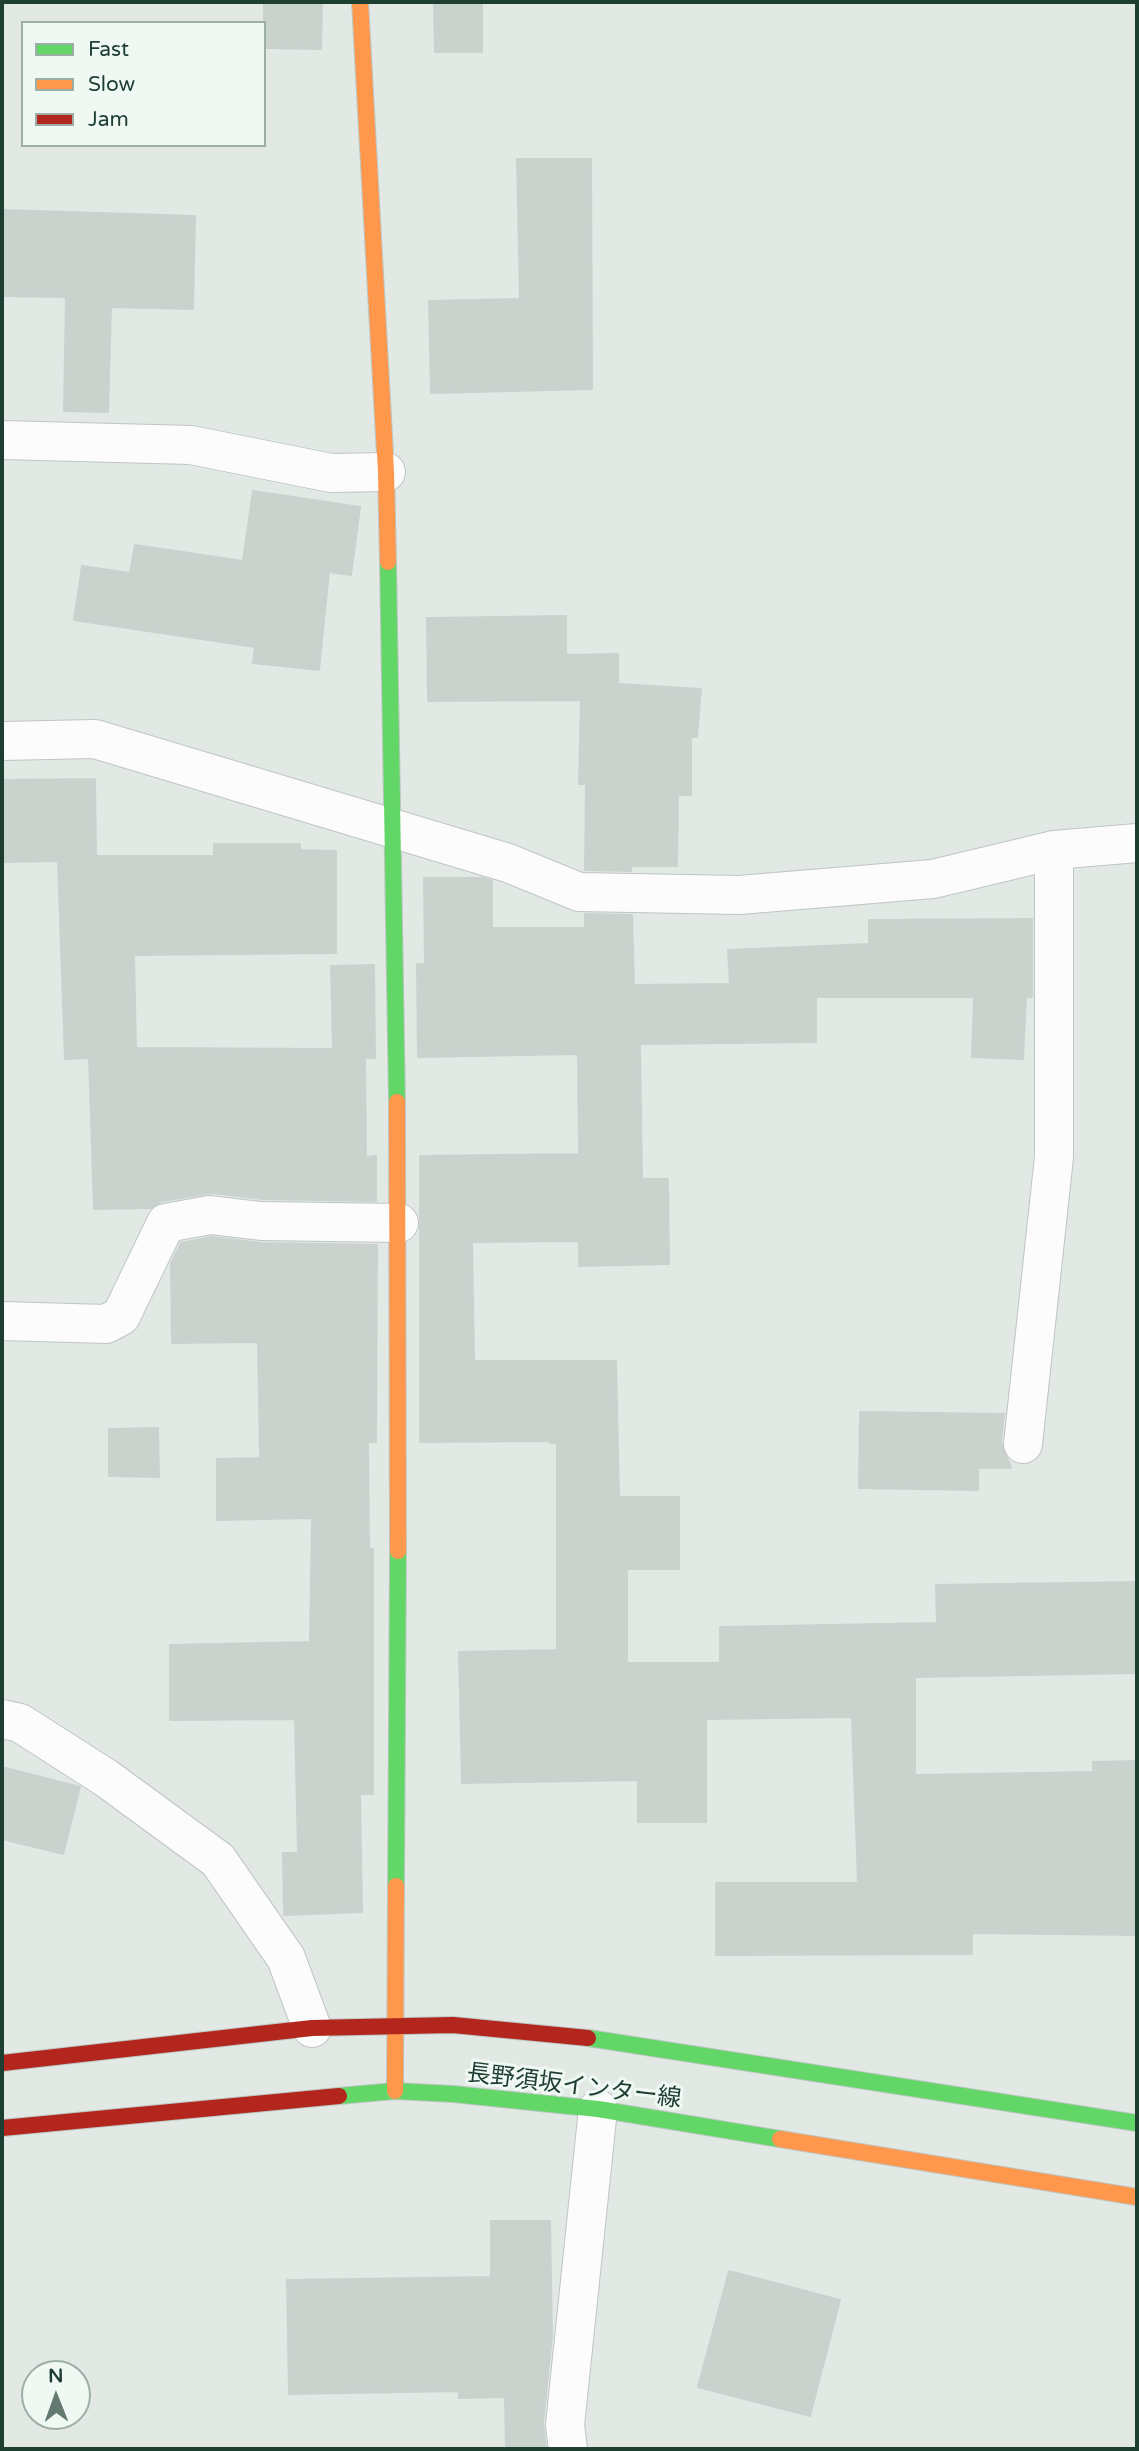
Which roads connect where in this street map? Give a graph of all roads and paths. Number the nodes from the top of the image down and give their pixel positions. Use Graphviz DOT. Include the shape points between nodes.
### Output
graph roads {
  1 [pos="360,2"];
  2 [pos="2,440"];
  3 [pos="386,472"];
  4 [pos="2,741"];
  5 [pos="394,828"];
  6 [pos="1137,843"];
  7 [pos="1054,850"];
  8 [pos="399,1223"];
  9 [pos="2,1321"];
  10 [pos="1023,1444"];
  11 [pos="2,1719"];
  12 [pos="395,2025"];
  13 [pos="312,2028"];
  14 [pos="2,2063"];
  15 [pos="395,2091"];
  16 [pos="598,2109"];
  17 [pos="1137,2123"];
  18 [pos="2,2127"];
  19 [pos="1137,2197"];
  20 [pos="568,2449"];
  1 -- 3 [label="main road"];
  2 -- 3 [label="street" via="191,445 331,473"];
  3 -- 5 [label="main road"];
  4 -- 5 [label="street" via="95,739"];
  5 -- 7 [label="street" via="508,863 579,892 647,895 739,895 933,879"];
  5 -- 8 [label="main road"];
  6 -- 7 [label="street"];
  7 -- 10 [label="street" via="1054,1157"];
  8 -- 9 [label="street" via="261,1221 210,1215 166,1223 121,1316 106,1324"];
  8 -- 12 [label="main road"];
  11 -- 13 [label="street" via="20,1723 106,1777 218,1860 286,1958"];
  12 -- 13 [label="main road, 長野須坂インター線"];
  12 -- 15 [label="main road"];
  12 -- 17 [label="main road, 長野須坂インター線" via="453,2025 619,2041"];
  13 -- 14 [label="main road, 長野須坂インター線"];
  15 -- 16 [label="main road, 長野須坂インター線"];
  15 -- 18 [label="main road, 長野須坂インター線"];
  16 -- 19 [label="main road, 長野須坂インター線"];
  16 -- 20 [label="street" via="565,2425"];
}
